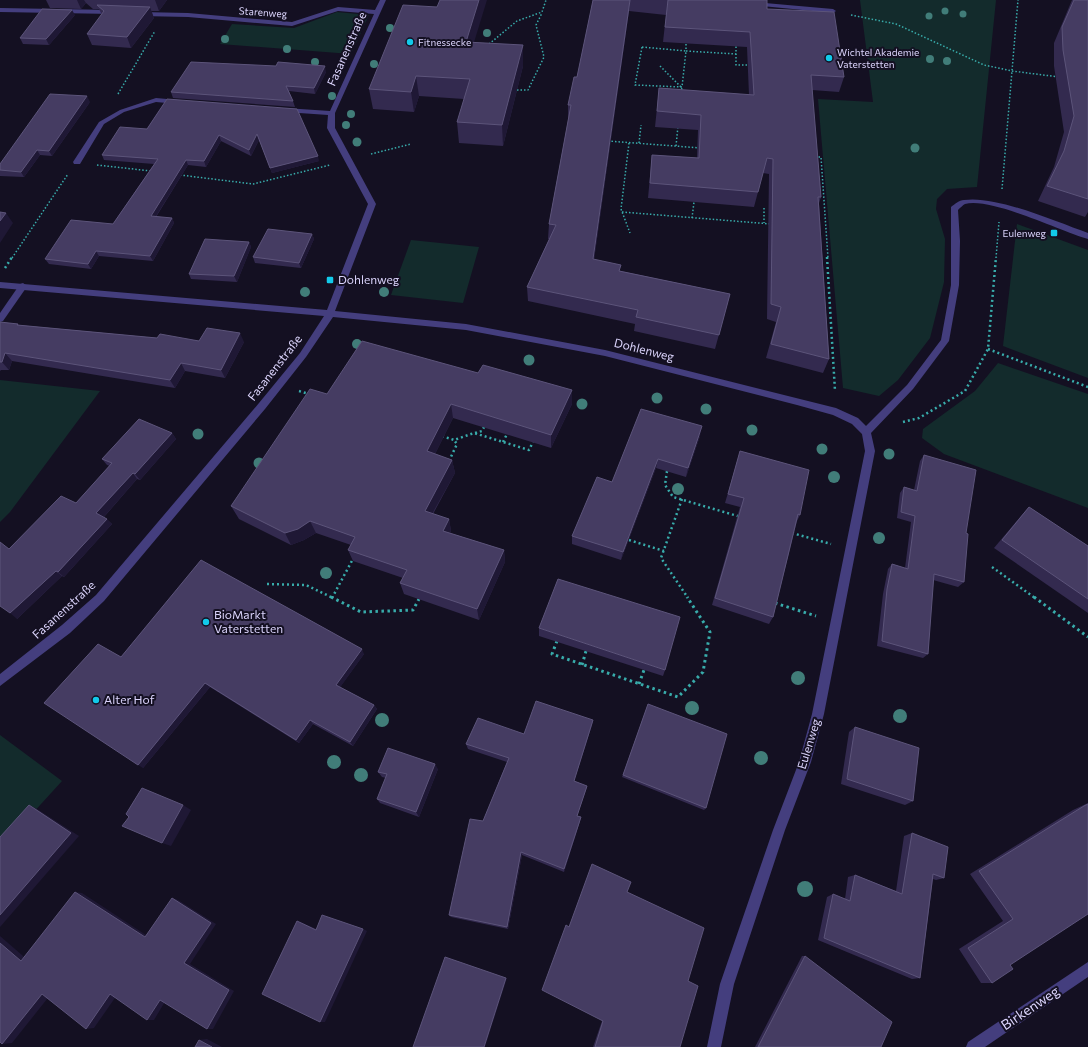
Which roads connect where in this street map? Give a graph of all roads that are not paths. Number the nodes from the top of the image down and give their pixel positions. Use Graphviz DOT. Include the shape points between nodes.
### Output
graph roads {
  1 [pos="383,0"];
  2 [pos="745,3"];
  3 [pos="0,10"];
  4 [pos="833,10"];
  5 [pos="378,12"];
  6 [pos="120,13"];
  7 [pos="135,14"];
  8 [pos="186,102"];
  9 [pos="278,110"];
  10 [pos="332,113"];
  11 [pos="77,162"];
  12 [pos="1088,236"];
  13 [pos="0,285"];
  14 [pos="23,286"];
  15 [pos="330,314"];
  16 [pos="0,319"];
  17 [pos="866,432"];
  18 [pos="0,681"];
  19 [pos="1088,969"];
  20 [pos="714,1047"];
  21 [pos="973,1047"];
  1 -- 5 [label="street, Fasanenstraße"];
  2 -- 4 [label="street"];
  3 -- 6 [label="street"];
  5 -- 7 [label="street, Starenweg" via="338,9 292,24 188,15"];
  5 -- 10 [label="street, Fasanenstraße"];
  8 -- 11 [label="street" via="156,100 122,111 101,123"];
  9 -- 10 [label="street"];
  10 -- 15 [label="street, Fasanenstraße" via="331,128 372,204"];
  12 -- 17 [label="street" via="1028,215 975,201 962,202 954,209 955,285 945,341 910,387"];
  13 -- 14 [label="street, Dohlenweg"];
  14 -- 15 [label="street, Dohlenweg"];
  14 -- 16 [label="street"];
  15 -- 17 [label="street, Dohlenweg" via="466,327 605,353 836,412 855,421"];
  15 -- 18 [label="street, Fasanenstraße" via="308,349 279,385 100,598 66,629"];
  17 -- 20 [label="street, Eulenweg" via="870,451 818,714 805,762 726,984"];
  19 -- 21 [label="street, Birkenweg"];
}
